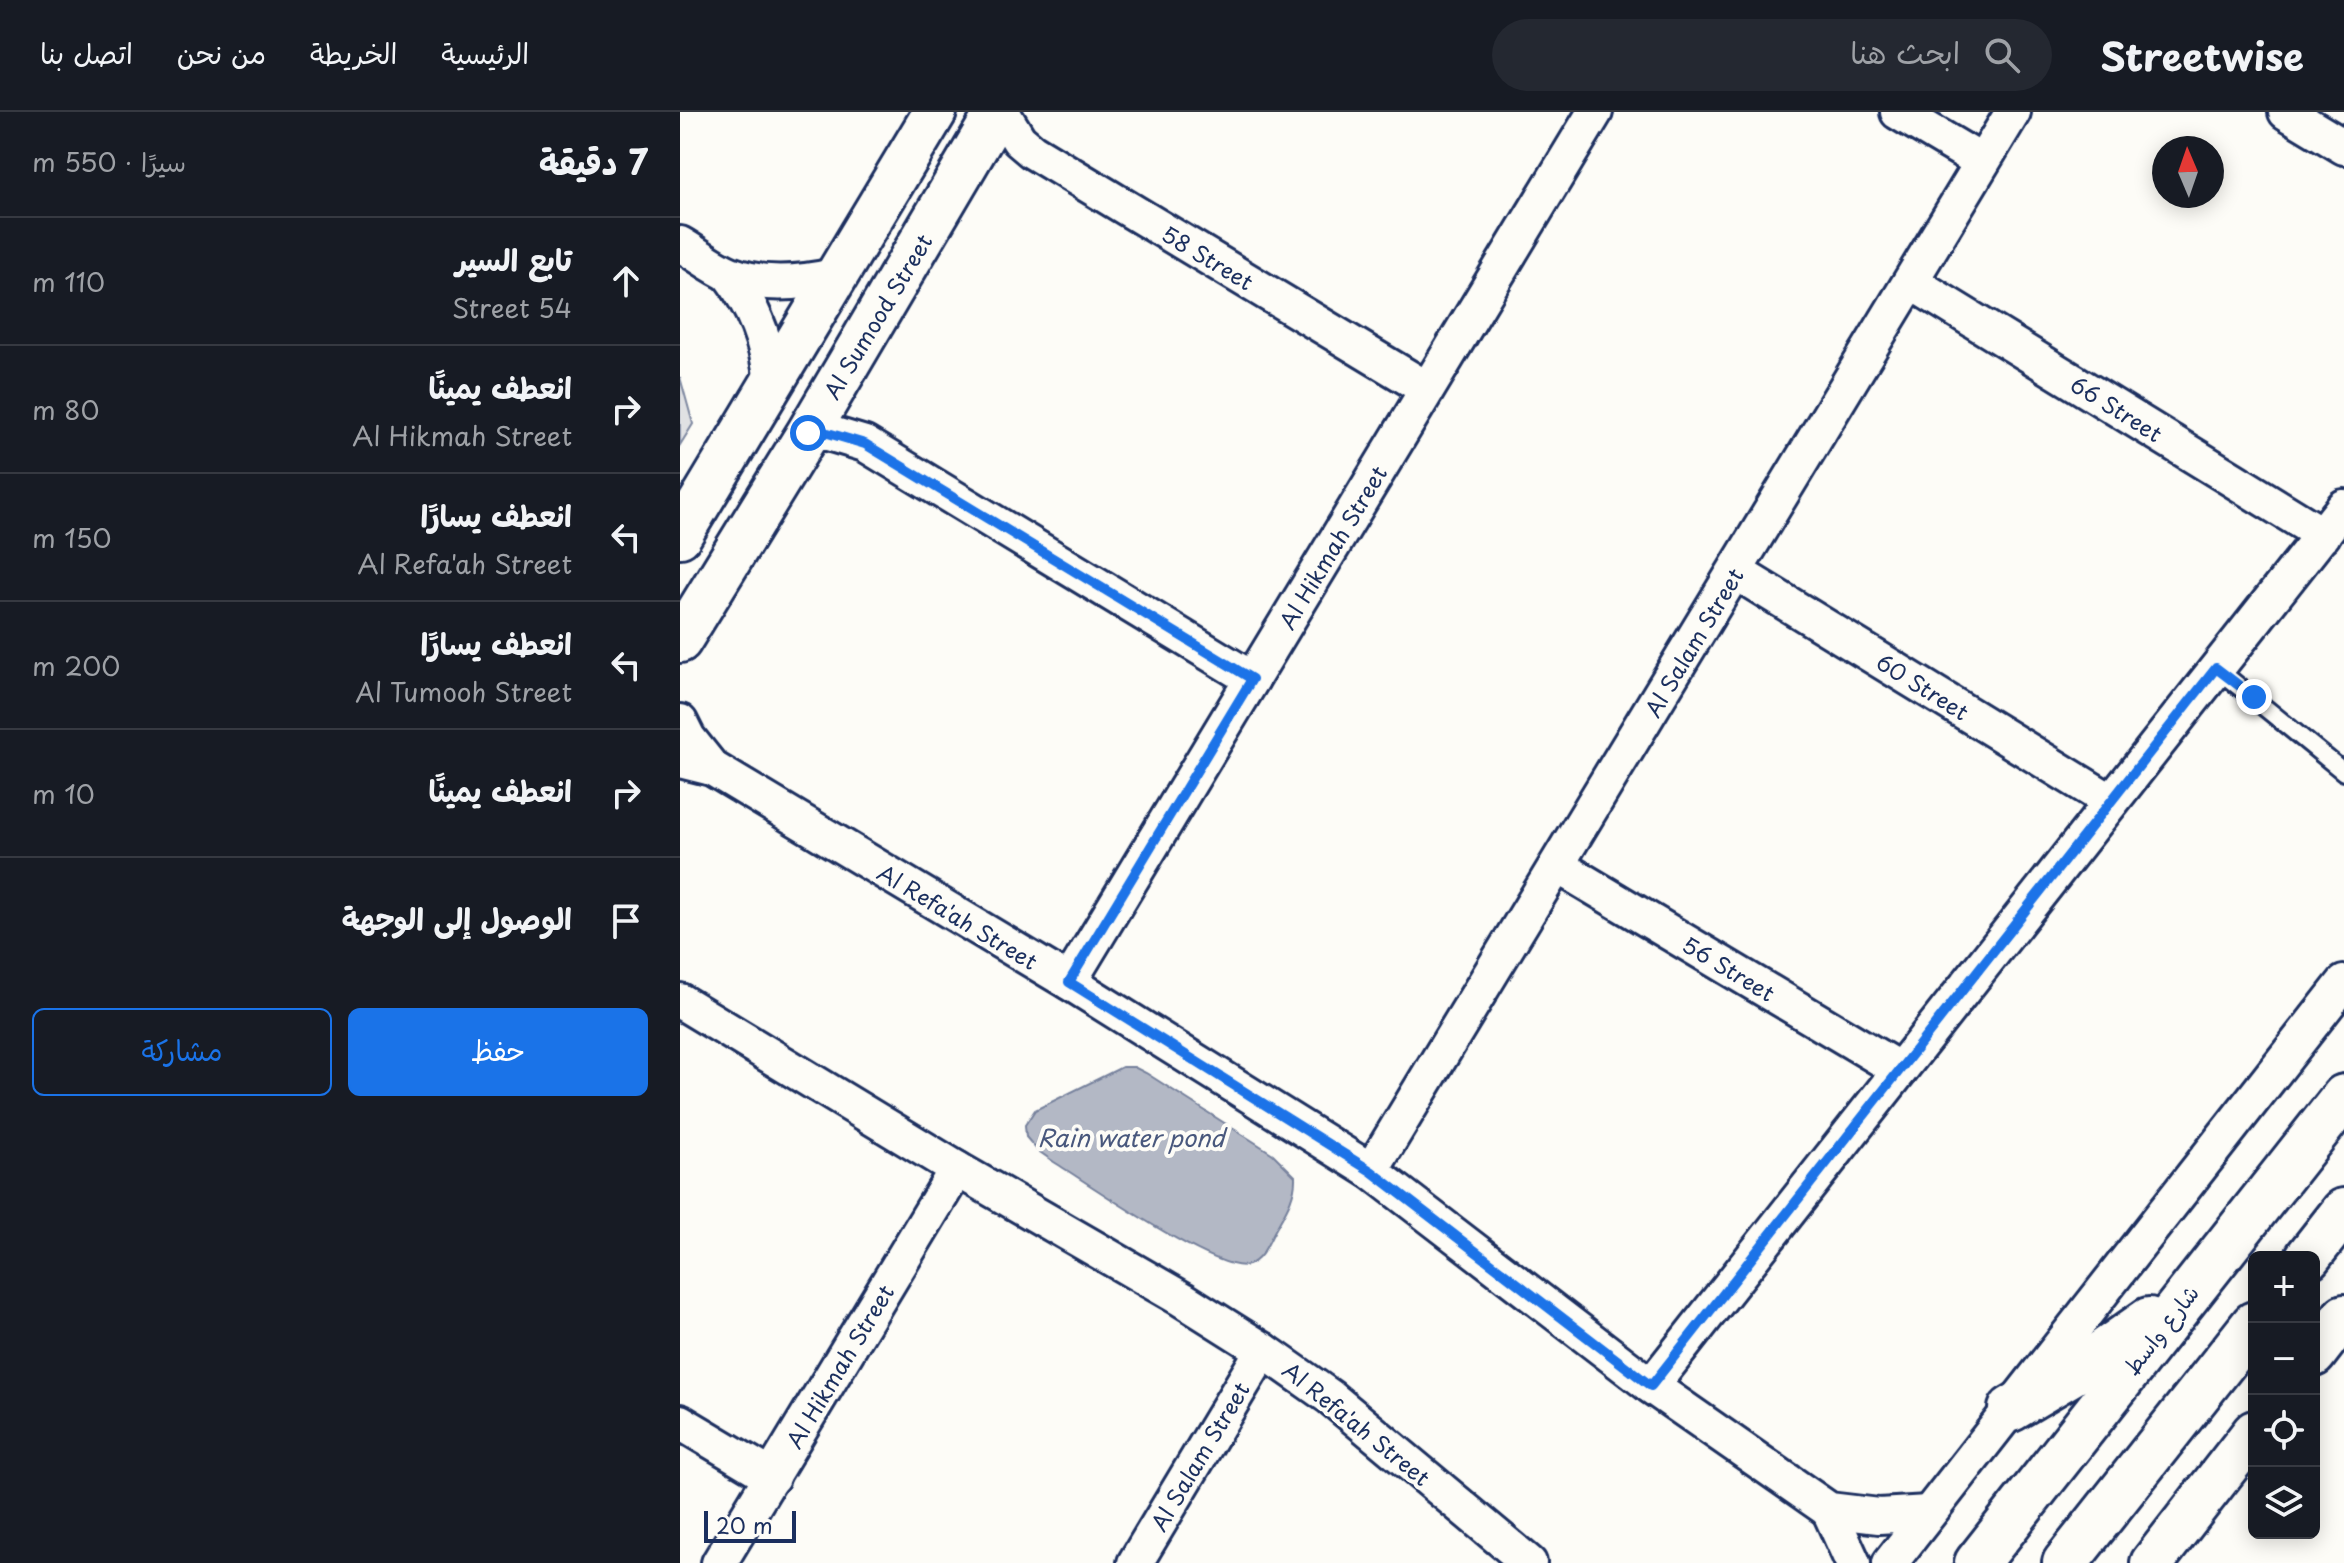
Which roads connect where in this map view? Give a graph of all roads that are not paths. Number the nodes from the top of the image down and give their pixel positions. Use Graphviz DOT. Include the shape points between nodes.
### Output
graph roads {
  1 [pos="935,112"];
  2 [pos="1000,112"];
  3 [pos="1595,112"];
  4 [pos="1898,112"];
  5 [pos="2013,112"];
  6 [pos="2286,112"];
  7 [pos="2344,147"];
  8 [pos="1982,162"];
  9 [pos="680,244"];
  10 [pos="729,274"];
  11 [pos="838,275"];
  12 [pos="1911,282"];
  13 [pos="772,382"];
  14 [pos="1427,389"];
  15 [pos="808,433"];
  16 [pos="2344,507"];
  17 [pos="2323,535"];
  18 [pos="680,536"];
  19 [pos="1736,572"];
  20 [pos="680,641"];
  21 [pos="2216,668"];
  22 [pos="1252,679"];
  23 [pos="680,722"];
  24 [pos="696,764"];
  25 [pos="2344,772"];
  26 [pos="2110,801"];
  27 [pos="1558,866"];
  28 [pos="1069,982"];
  29 [pos="2344,983"];
  30 [pos="680,1001"];
  31 [pos="1900,1070"];
  32 [pos="2344,1097"];
  33 [pos="957,1169"];
  34 [pos="1371,1171"];
  35 [pos="2344,1211"];
  36 [pos="2313,1251"];
  37 [pos="2192,1287"];
  38 [pos="2344,1316"];
  39 [pos="2248,1332"];
  40 [pos="2320,1347"];
  41 [pos="1263,1350"];
  42 [pos="1651,1386"];
  43 [pos="2011,1409"];
  44 [pos="680,1422"];
  45 [pos="2248,1440"];
  46 [pos="772,1477"];
  47 [pos="1829,1510"];
  48 [pos="1928,1513"];
  49 [pos="1518,1560"];
  50 [pos="719,1563"];
  51 [pos="1135,1563"];
  52 [pos="1853,1563"];
  53 [pos="1890,1563"];
  54 [pos="1977,1563"];
  55 [pos="2065,1563"];
  56 [pos="2152,1563"];
  1 -- 11 [label="street"];
  2 -- 14 [label="street, 58 Street" via="1032,151"];
  2 -- 15 [label="street, Al Sumood Street"];
  3 -- 14 [label="street, Al Hikmah Street"];
  4 -- 8 [label="street"];
  5 -- 8 [label="street, Al Salam Street"];
  6 -- 7 [label="street"];
  8 -- 12 [label="street, Al Salam Street"];
  9 -- 10 [label="street"];
  10 -- 11 [label="street" via="795,282"];
  10 -- 13 [label="street" via="755,314"];
  11 -- 13 [label="street"];
  12 -- 17 [label="street, 66 Street"];
  12 -- 19 [label="street, Al Salam Street"];
  13 -- 18 [label="street"];
  14 -- 22 [label="street, Al Hikmah Street"];
  15 -- 20 [label="street, Al Sumood Street"];
  15 -- 22 [label="street" via="865,444"];
  16 -- 17 [label="street"];
  17 -- 21 [label="street"];
  19 -- 26 [label="street, 60 Street"];
  19 -- 27 [label="street, Al Salam Street"];
  21 -- 25 [label="lane"];
  21 -- 26 [label="street"];
  22 -- 28 [label="street, Al Hikmah Street"];
  23 -- 24 [label="street, Al Refa'ah Street"];
  24 -- 28 [label="street, Al Refa'ah Street"];
  26 -- 31 [label="street"];
  27 -- 31 [label="street, 56 Street"];
  27 -- 34 [label="street, Al Salam Street"];
  28 -- 34 [label="street, Al Refa'ah Street"];
  29 -- 43 [label="street"];
  30 -- 33 [label="street, Al Refa'ah Street"];
  31 -- 42 [label="street"];
  32 -- 37 [label="highway, شارع واسط"];
  33 -- 41 [label="street, Al Refa'ah Street"];
  33 -- 46 [label="street, Al Hikmah Street"];
  34 -- 42 [label="street, Al Refa'ah Street"];
  35 -- 36 [label="highway"];
  37 -- 43 [label="highway" via="2109,1350"];
  37 -- 54 [label="highway, شارع واسط"];
  38 -- 40 [label="street"];
  39 -- 55 [label="highway"];
  41 -- 49 [label="street, Al Refa'ah Street" via="1330,1397"];
  41 -- 51 [label="street, Al Salam Street"];
  42 -- 47 [label="street, Al Refa'ah Street"];
  43 -- 48 [label="street"];
  44 -- 46 [label="street"];
  45 -- 56 [label="street"];
  46 -- 50 [label="street, Al Hikmah Street"];
  47 -- 48 [label="street, Al Refa'ah Street" via="1879,1516"];
  47 -- 52 [label="street"];
  48 -- 53 [label="street"];
}
